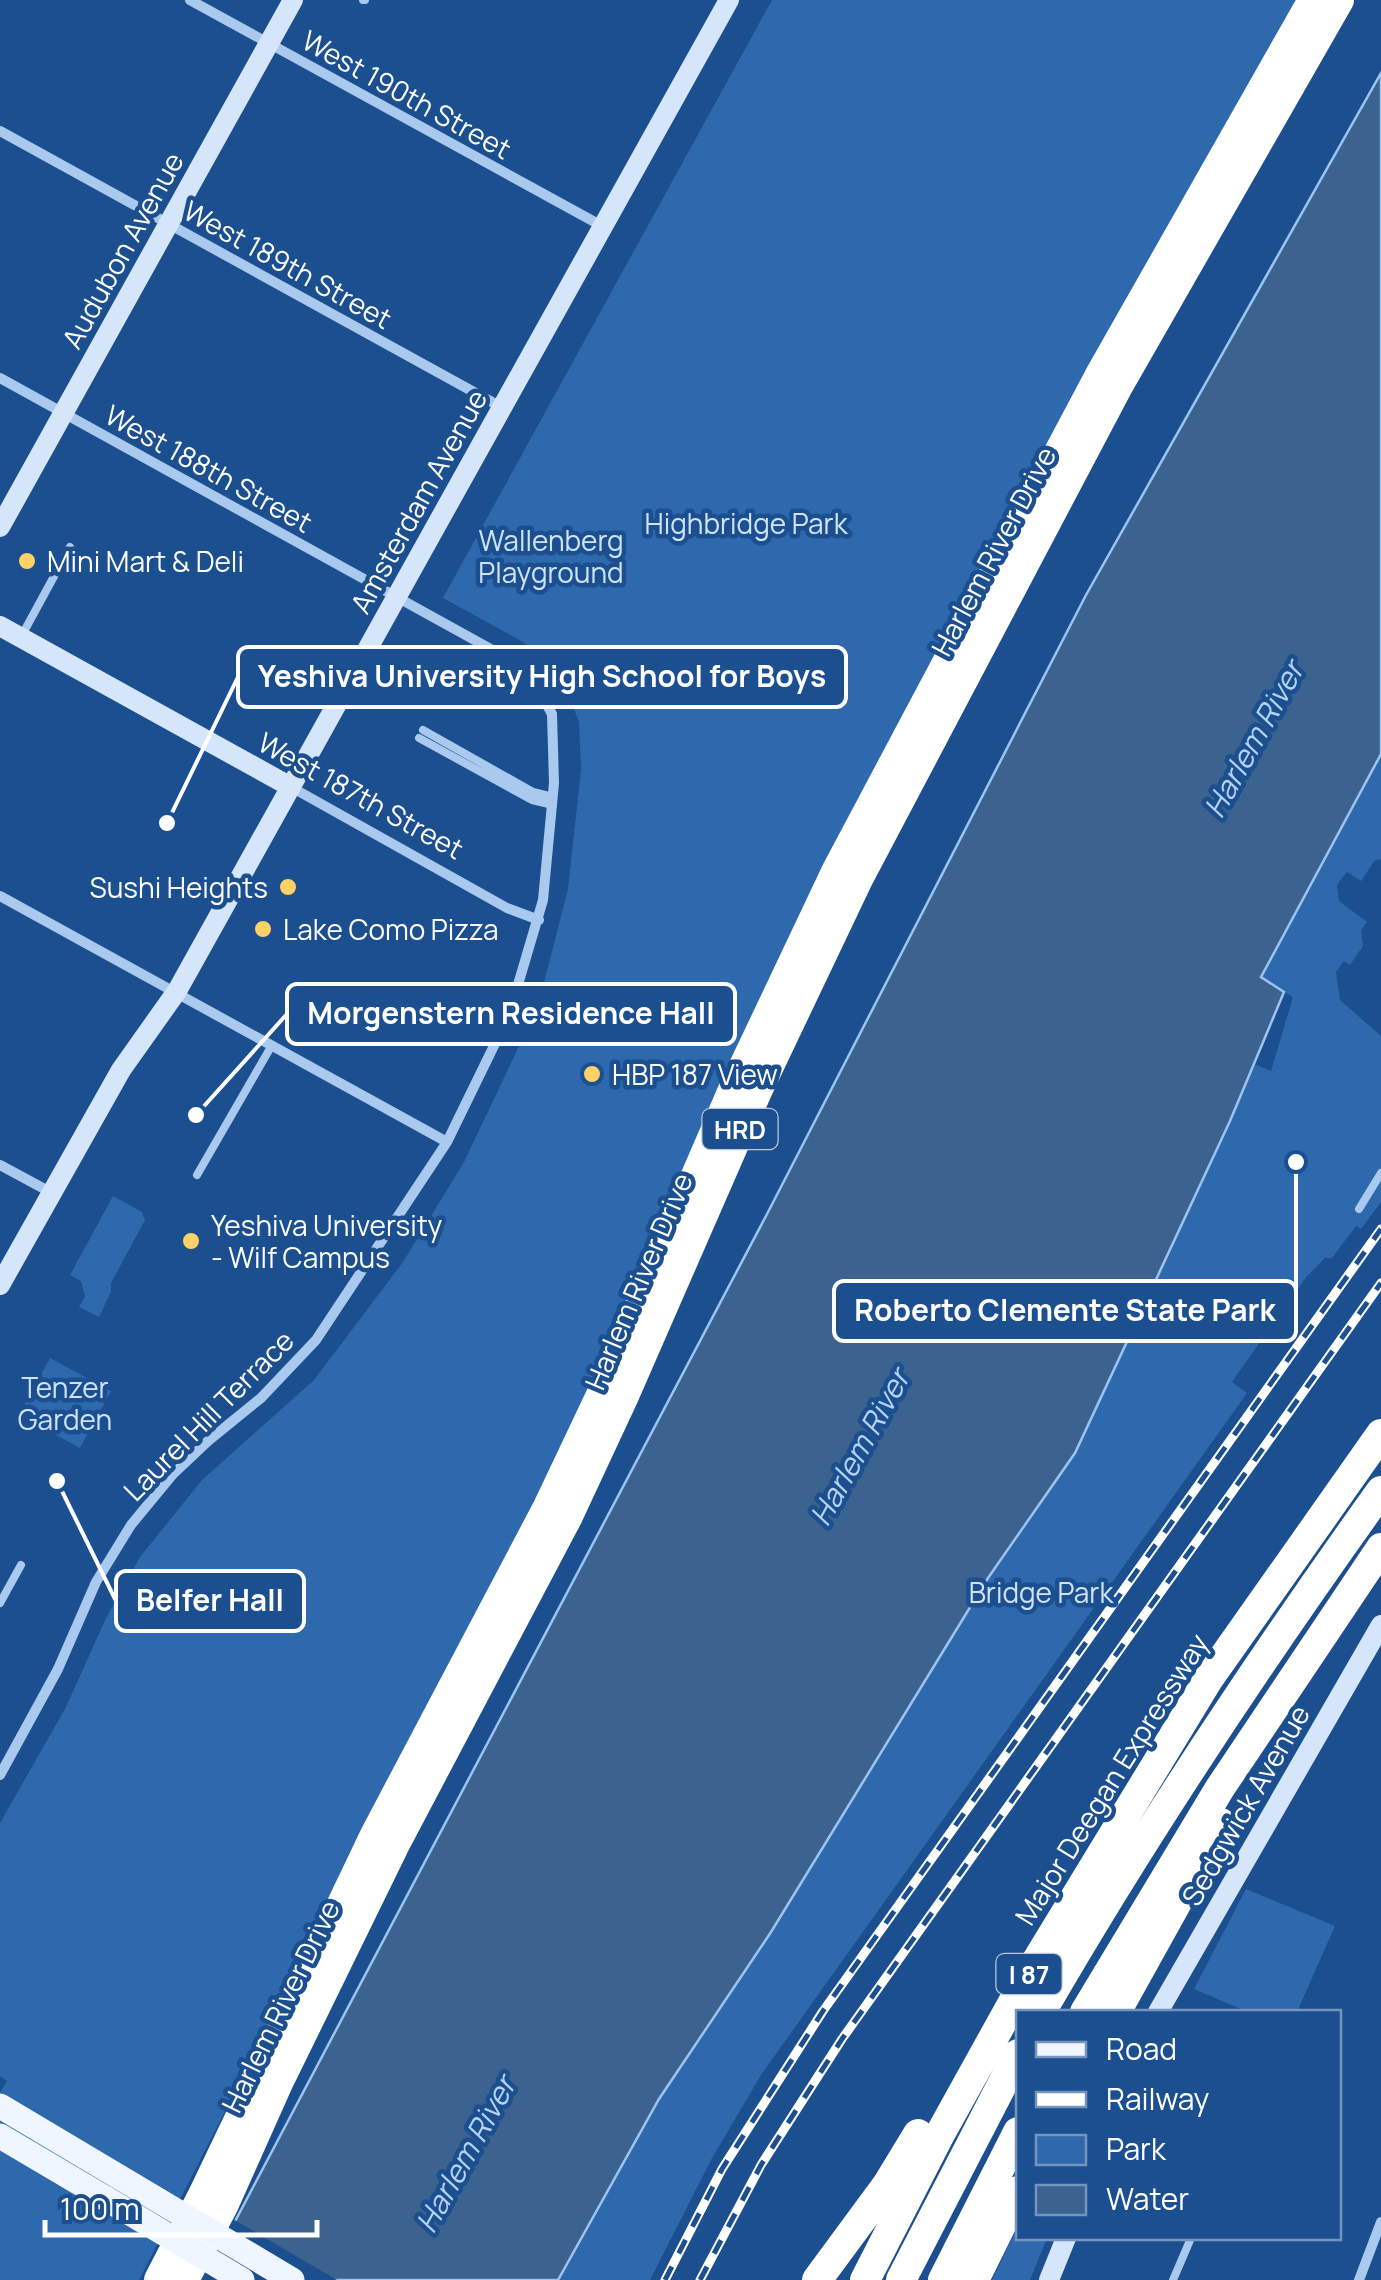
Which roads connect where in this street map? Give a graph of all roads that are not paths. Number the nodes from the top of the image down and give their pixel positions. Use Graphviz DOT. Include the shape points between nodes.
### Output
graph roads {
  1 [pos="190,0"];
  2 [pos="292,0"];
  3 [pos="729,0"];
  4 [pos="1313,0"];
  5 [pos="1338,0"];
  6 [pos="269,44"];
  7 [pos="0,131"];
  8 [pos="168,224"];
  9 [pos="602,226"];
  10 [pos="0,378"];
  11 [pos="502,408"];
  12 [pos="63,413"];
  13 [pos="0,528"];
  14 [pos="70,547"];
  15 [pos="397,596"];
  16 [pos="0,626"];
  17 [pos="20,637"];
  18 [pos="421,734"];
  19 [pos="290,787"];
  20 [pos="553,801"];
  21 [pos="0,896"];
  22 [pos="539,920"];
  23 [pos="177,991"];
  24 [pos="272,1045"];
  25 [pos="448,1142"];
  26 [pos="0,1165"];
  27 [pos="1381,1174"];
  28 [pos="196,1175"];
  29 [pos="52,1193"];
  30 [pos="1359,1209"];
  31 [pos="0,1286"];
  32 [pos="1381,1434"];
  33 [pos="1381,1491"];
  34 [pos="1381,1552"];
  35 [pos="22,1565"];
  36 [pos="0,1603"];
  37 [pos="1381,1625"];
  38 [pos="1209,1678"];
  39 [pos="0,1776"];
  40 [pos="1043,2010"];
  41 [pos="1085,2010"];
  42 [pos="1117,2010"];
  43 [pos="1159,2010"];
  44 [pos="1016,2058"];
  45 [pos="0,2106"];
  46 [pos="0,2136"];
  47 [pos="1016,2136"];
  48 [pos="1016,2195"];
  49 [pos="1381,2222"];
  50 [pos="1065,2240"];
  51 [pos="1190,2240"];
  52 [pos="159,2280"];
  53 [pos="184,2280"];
  54 [pos="242,2280"];
  55 [pos="292,2280"];
  56 [pos="817,2280"];
  57 [pos="865,2280"];
  58 [pos="901,2280"];
  59 [pos="942,2280"];
  60 [pos="974,2280"];
  61 [pos="1049,2280"];
  62 [pos="1174,2280"];
  63 [pos="1358,2280"];
  1 -- 6 [label="street, West 190th Street"];
  2 -- 6 [label="main road, Audubon Avenue"];
  3 -- 9 [label="main road, Amsterdam Avenue"];
  4 -- 52 [label="highway, Harlem River Drive / HRD" via="1100,375 837,870 548,1507 376,1835"];
  5 -- 53 [label="highway, Harlem River Drive / HRD" via="1118,386 858,879 568,1516 396,1842"];
  6 -- 8 [label="main road, Audubon Avenue"];
  6 -- 9 [label="street, West 190th Street"];
  7 -- 8 [label="street, West 189th Street"];
  8 -- 11 [label="street, West 189th Street"];
  8 -- 12 [label="main road, Audubon Avenue"];
  9 -- 11 [label="main road, Amsterdam Avenue"];
  10 -- 12 [label="street, West 188th Street"];
  11 -- 15 [label="main road, Amsterdam Avenue"];
  12 -- 13 [label="main road, Audubon Avenue"];
  12 -- 15 [label="street, West 188th Street"];
  14 -- 17 [label="lane"];
  15 -- 19 [label="main road, Amsterdam Avenue"];
  15 -- 20 [label="street, Laurel Hill Terrace" via="526,669 552,714"];
  16 -- 17 [label="main road, West 187th Street"];
  17 -- 19 [label="main road, West 187th Street"];
  18 -- 20 [label="lane" via="532,800"];
  19 -- 22 [label="street, West 187th Street"];
  19 -- 23 [label="main road, Amsterdam Avenue"];
  20 -- 22 [label="street, Laurel Hill Terrace"];
  21 -- 23 [label="street"];
  22 -- 25 [label="street, Laurel Hill Terrace" via="509,1015"];
  23 -- 24 [label="street"];
  23 -- 29 [label="main road, Amsterdam Avenue" via="121,1070"];
  24 -- 25 [label="street"];
  24 -- 28 [label="lane"];
  25 -- 39 [label="street, Laurel Hill Terrace" via="316,1340 262,1398 173,1474 131,1525"];
  26 -- 29 [label="street"];
  27 -- 30 [label="lane"];
  29 -- 31 [label="main road, Amsterdam Avenue"];
  32 -- 38 [label="highway, Major Deegan Expressway / I 87"];
  33 -- 40 [label="highway, I 87" via="1192,1763"];
  34 -- 41 [label="highway" via="1220,1788"];
  34 -- 42 [label="highway"];
  35 -- 36 [label="lane"];
  37 -- 43 [label="main road, Sedgwick Avenue"];
  38 -- 56 [label="highway" via="1114,1796 904,2160"];
  38 -- 57 [label="highway, Major Deegan Expressway / I 87" via="1031,1970"];
  44 -- 58 [label="highway"];
  45 -- 55 [label="main road, bridge"];
  46 -- 54 [label="main road, bridge"];
  47 -- 59 [label="highway"];
  48 -- 60 [label="highway"];
  49 -- 63 [label="street"];
  50 -- 61 [label="main road"];
  51 -- 62 [label="lane"];
}
